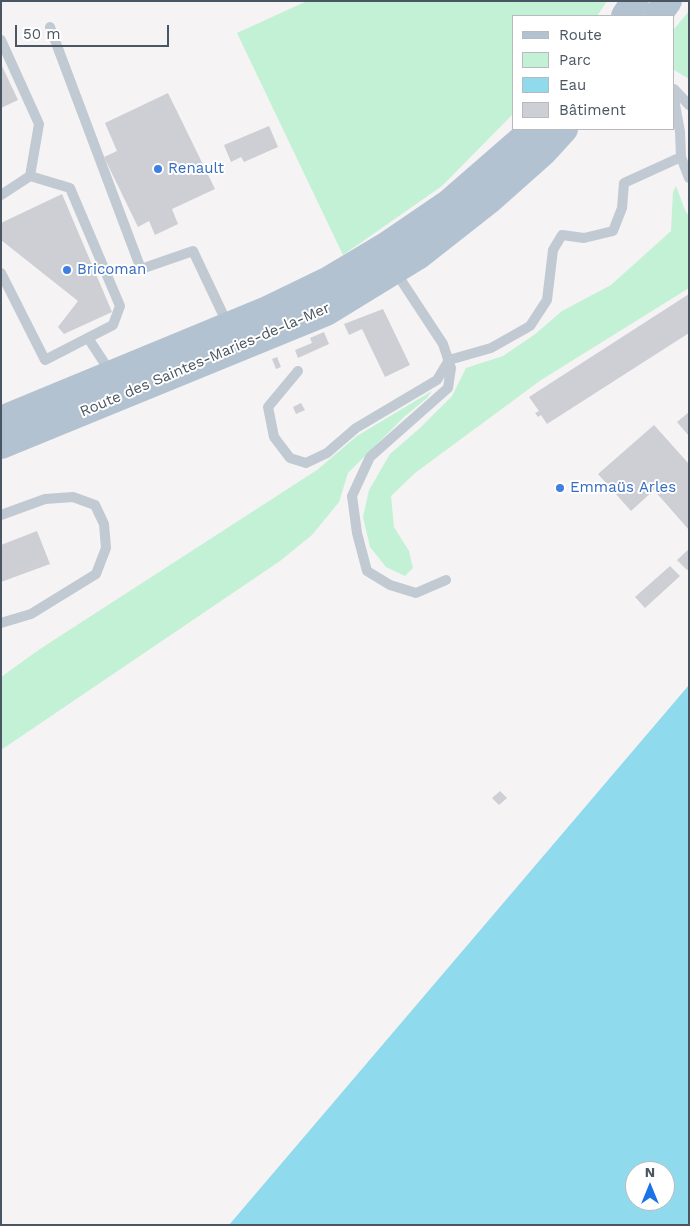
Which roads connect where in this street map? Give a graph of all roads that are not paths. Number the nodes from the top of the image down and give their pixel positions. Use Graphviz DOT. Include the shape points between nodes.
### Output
graph roads {
  1 [pos="635,1"];
  2 [pos="668,1"];
  3 [pos="627,15"];
  4 [pos="658,15"];
  5 [pos="50,27"];
  6 [pos="1,40"];
  7 [pos="675,90"];
  8 [pos="675,104"];
  9 [pos="689,104"];
  10 [pos="533,130"];
  11 [pos="563,130"];
  12 [pos="681,157"];
  13 [pos="30,176"];
  14 [pos="689,178"];
  15 [pos="1,195"];
  16 [pos="388,259"];
  17 [pos="1,273"];
  18 [pos="234,337"];
  19 [pos="88,338"];
  20 [pos="448,360"];
  21 [pos="298,371"];
  22 [pos="119,384"];
  23 [pos="1,420"];
  24 [pos="1,445"];
  25 [pos="1,515"];
  26 [pos="446,580"];
  27 [pos="1,623"];
  1 -- 3 [label="main road"];
  2 -- 4 [label="main road"];
  5 -- 18 [label="lane" via="141,269 193,251"];
  6 -- 13 [label="lane" via="39,124"];
  7 -- 9 [label="lane"];
  8 -- 12 [label="lane"];
  10 -- 16 [label="main road, Route des Saintes-Maries-de-la-Mer"];
  11 -- 16 [label="main road, Route des Saintes-Maries-de-la-Mer" via="489,200 420,255"];
  12 -- 14 [label="lane"];
  12 -- 20 [label="lane" via="624,184 622,208 613,231 584,238 562,236 553,250 547,300 530,326 492,348"];
  13 -- 15 [label="lane"];
  13 -- 19 [label="lane" via="70,188 120,306 113,325"];
  16 -- 18 [label="main road, Route des Saintes-Maries-de-la-Mer" via="326,312"];
  16 -- 20 [label="lane" via="442,344"];
  17 -- 19 [label="lane" via="45,360"];
  18 -- 22 [label="main road, Route des Saintes-Maries-de-la-Mer"];
  19 -- 22 [label="lane"];
  20 -- 21 [label="lane" via="437,380 356,428 327,454 306,463 290,458 274,437 268,407"];
  20 -- 26 [label="lane" via="451,368 448,388 370,457 352,496 366,571 390,585 416,593"];
  22 -- 23 [label="main road, Route des Saintes-Maries-de-la-Mer"];
  22 -- 24 [label="main road, Route des Saintes-Maries-de-la-Mer"];
  25 -- 27 [label="lane" via="45,499 73,497 94,505 104,524 106,548 96,574 31,614"];
}
